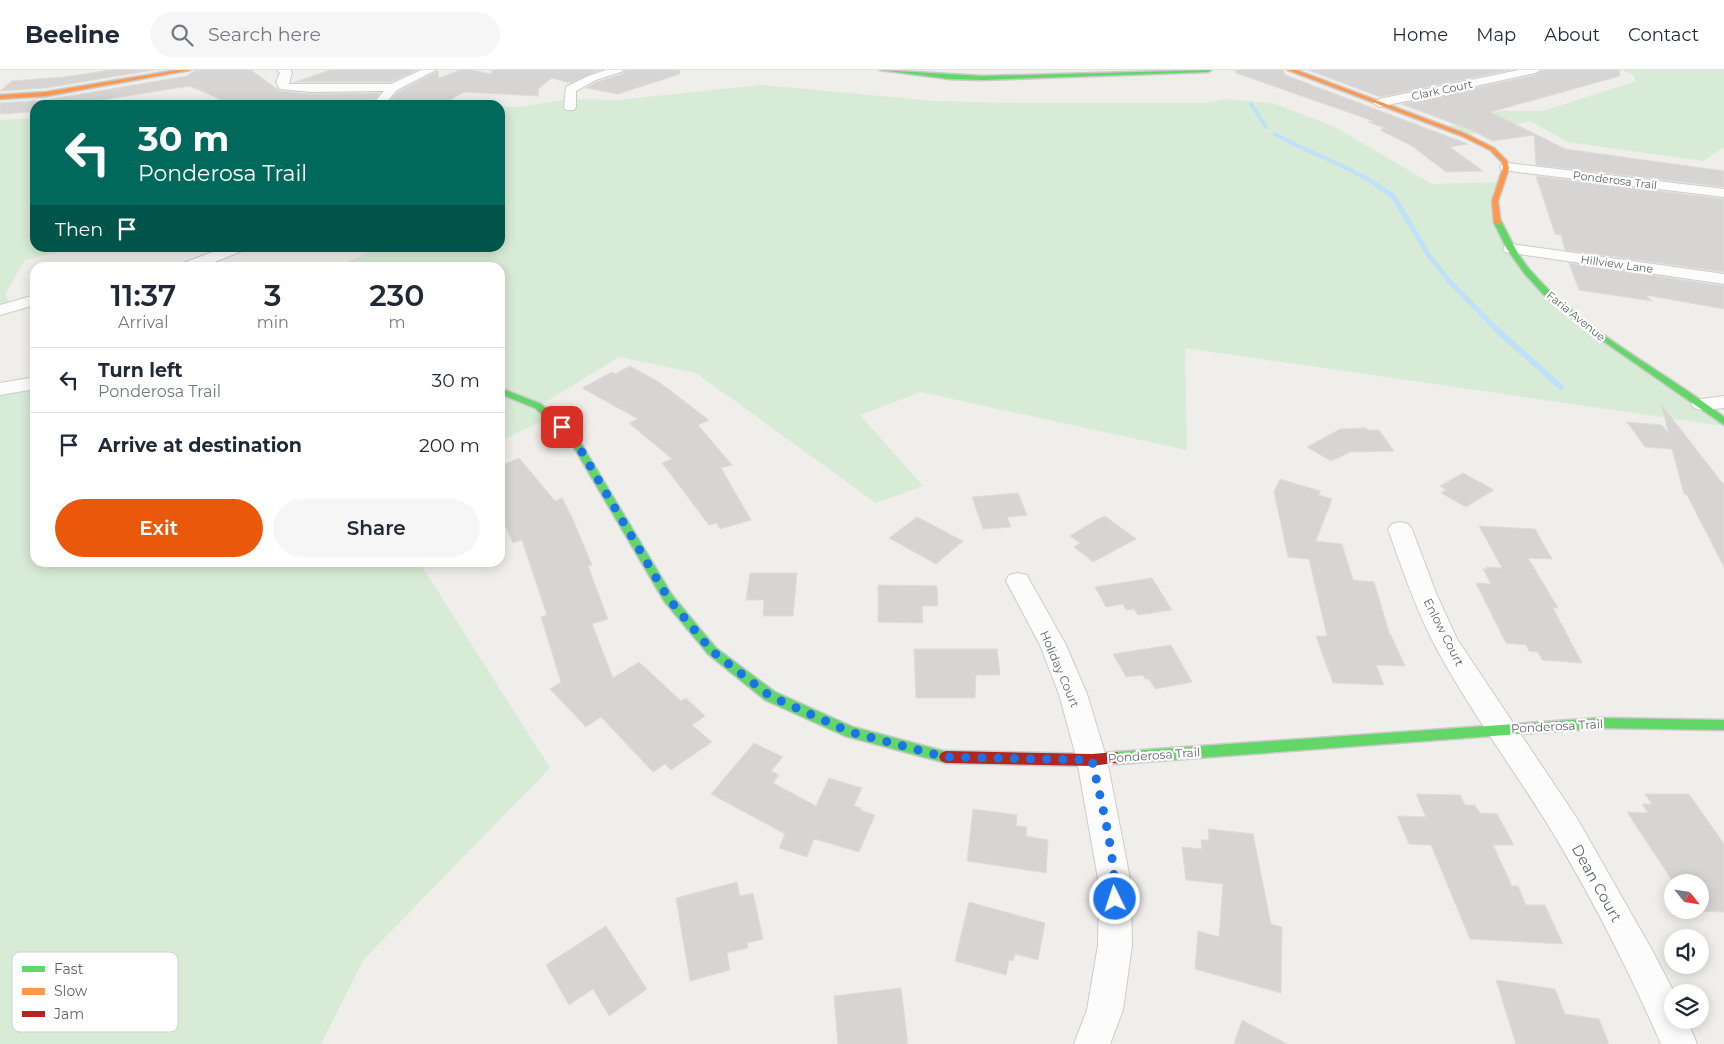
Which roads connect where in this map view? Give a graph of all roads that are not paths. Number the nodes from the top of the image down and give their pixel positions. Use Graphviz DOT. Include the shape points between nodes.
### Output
graph roads {
  1 [pos="188,70"];
  2 [pos="283,70"];
  3 [pos="430,70"];
  4 [pos="617,70"];
  5 [pos="883,70"];
  6 [pos="1208,70"];
  7 [pos="1291,70"];
  8 [pos="1534,70"];
  9 [pos="393,88"];
  10 [pos="0,97"];
  11 [pos="382,100"];
  12 [pos="1379,103"];
  13 [pos="570,107"];
  14 [pos="1507,167"];
  15 [pos="1724,193"];
  16 [pos="1510,249"];
  17 [pos="226,252"];
  18 [pos="200,262"];
  19 [pos="1724,279"];
  20 [pos="30,301"];
  21 [pos="0,310"];
  22 [pos="30,384"];
  23 [pos="0,389"];
  24 [pos="505,394"];
  25 [pos="1724,402"];
  26 [pos="1702,404"];
  27 [pos="1724,422"];
  28 [pos="1400,528"];
  29 [pos="1018,582"];
  30 [pos="1724,725"];
  31 [pos="1501,729"];
  32 [pos="1092,760"];
  33 [pos="1092,1044"];
  34 [pos="1679,1044"];
  1 -- 10 [label="street" via="46,94"];
  2 -- 9 [label="street" via="286,72 282,82 284,87"];
  3 -- 9 [label="street"];
  4 -- 13 [label="street" via="570,89"];
  5 -- 6 [label="street" via="983,78"];
  7 -- 12 [label="street"];
  8 -- 12 [label="street, Clark Court"];
  9 -- 11 [label="street"];
  12 -- 14 [label="street" via="1481,143 1501,157"];
  14 -- 15 [label="street, Ponderosa Trail"];
  14 -- 16 [label="street, Faria Avenue" via="1495,207 1501,232"];
  16 -- 19 [label="street, Hillview Lane"];
  16 -- 26 [label="street, Faria Avenue" via="1562,308 1598,336"];
  17 -- 18 [label="street"];
  20 -- 21 [label="street"];
  22 -- 23 [label="street"];
  24 -- 32 [label="street, Ponderosa Trail" via="538,406 573,437 668,598 712,651 770,696 850,732 945,757"];
  25 -- 26 [label="street"];
  26 -- 27 [label="street, Faria Avenue"];
  28 -- 31 [label="street, Enlow Court" via="1426,598 1452,653"];
  29 -- 32 [label="street, Holiday Court" via="1063,669"];
  30 -- 31 [label="street, Ponderosa Trail" via="1600,723"];
  31 -- 32 [label="street, Ponderosa Trail"];
  31 -- 34 [label="street, Dean Court" via="1566,828 1616,916"];
  32 -- 33 [label="street, Holiday Court" via="1115,884 1115,945 1105,1010"];
}
